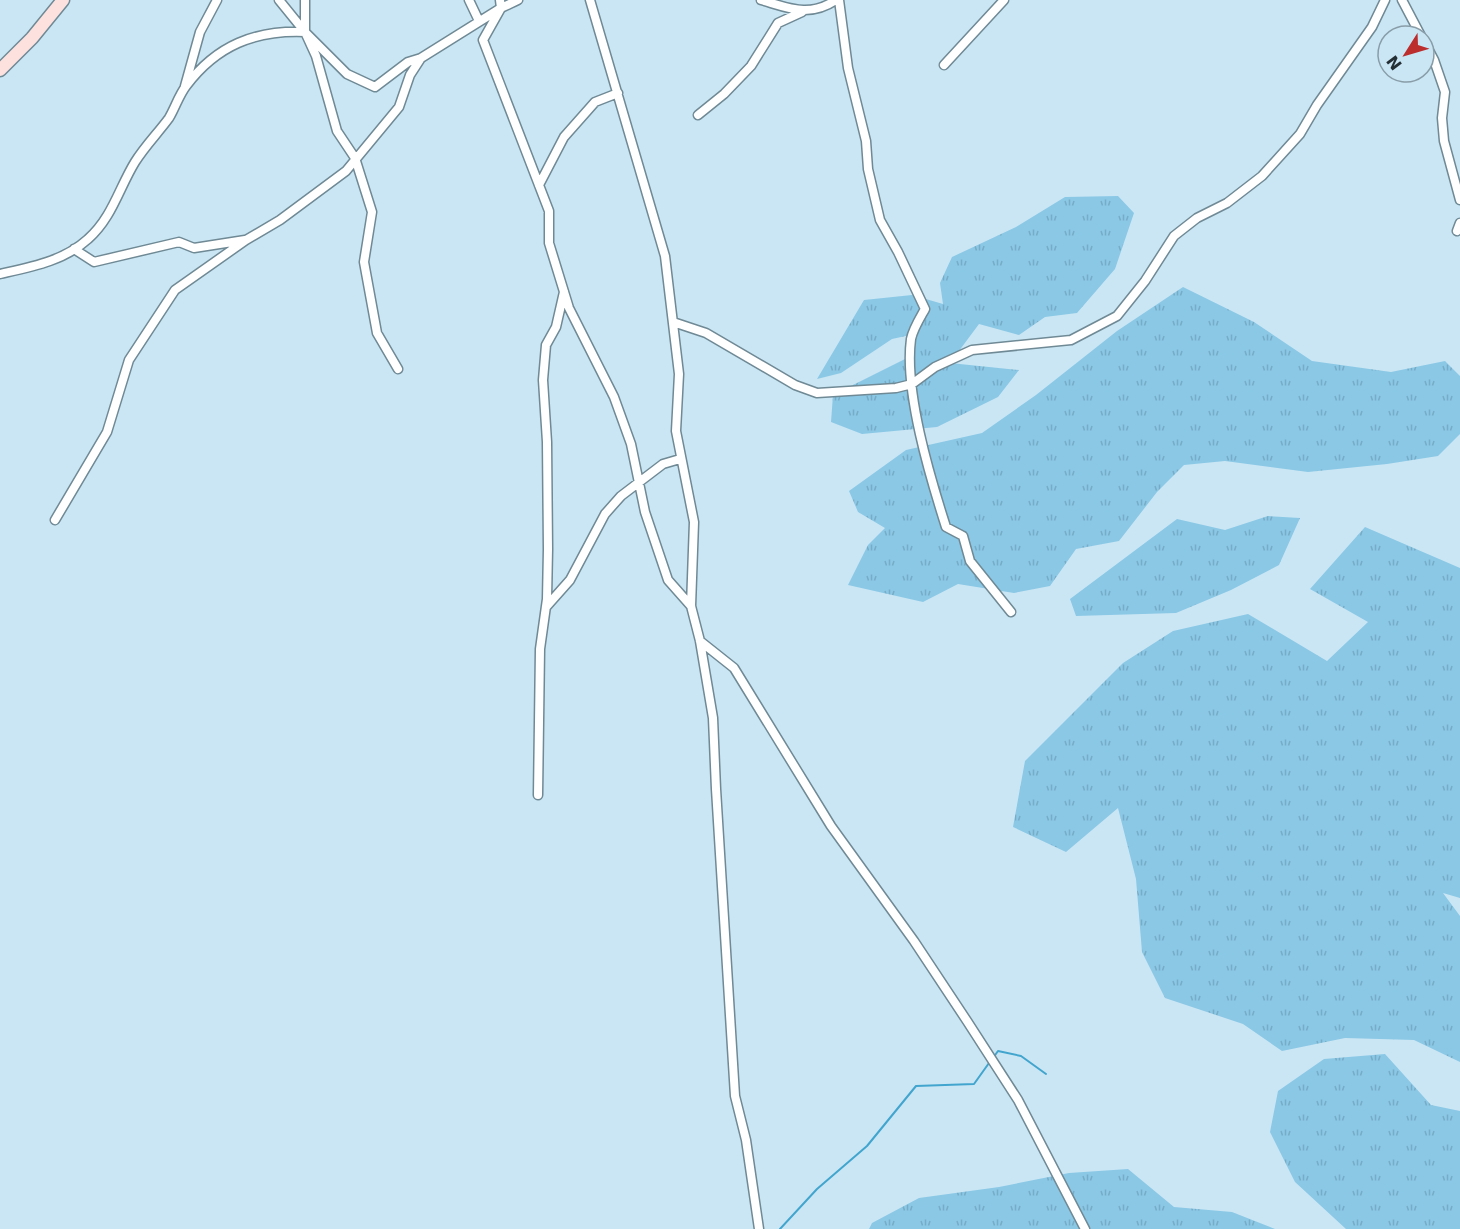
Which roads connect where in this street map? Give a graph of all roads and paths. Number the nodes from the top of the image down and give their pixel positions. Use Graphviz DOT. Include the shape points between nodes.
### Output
graph roads {
  1 [pos="63,0"];
  2 [pos="217,0"];
  3 [pos="279,0"];
  4 [pos="305,0"];
  5 [pos="469,0"];
  6 [pos="518,0"];
  7 [pos="590,0"];
  8 [pos="761,0"];
  9 [pos="837,0"];
  10 [pos="1004,0"];
  11 [pos="1385,0"];
  12 [pos="1402,0"];
  13 [pos="500,4"];
  14 [pos="802,12"];
  15 [pos="479,21"];
  16 [pos="1415,24"];
  17 [pos="305,32"];
  18 [pos="421,58"];
  19 [pos="944,65"];
  20 [pos="1436,66"];
  21 [pos="0,70"];
  22 [pos="185,87"];
  23 [pos="618,93"];
  24 [pos="698,115"];
  25 [pos="355,158"];
  26 [pos="539,185"];
  27 [pos="1460,200"];
  28 [pos="246,240"];
  29 [pos="74,249"];
  30 [pos="0,274"];
  31 [pos="564,290"];
  32 [pos="673,322"];
  33 [pos="398,369"];
  34 [pos="912,384"];
  35 [pos="680,459"];
  36 [pos="639,481"];
  37 [pos="55,520"];
  38 [pos="691,606"];
  39 [pos="546,607"];
  40 [pos="1011,612"];
  41 [pos="700,641"];
  42 [pos="538,795"];
  43 [pos="759,1229"];
  44 [pos="1085,1229"];
  1 -- 21 [label="street"];
  2 -- 22 [label="street" via="200,32"];
  3 -- 17 [label="street"];
  4 -- 17 [label="street"];
  5 -- 15 [label="street"];
  6 -- 13 [label="street"];
  7 -- 23 [label="street"];
  8 -- 14 [label="street"];
  9 -- 14 [label="street"];
  9 -- 34 [label="street" via="880,220 925,309 911,338"];
  10 -- 19 [label="street"];
  11 -- 34 [label="street" via="1372,27 1300,134 1262,176 1174,236 1118,315 1071,340 972,350 935,367"];
  12 -- 16 [label="street"];
  13 -- 15 [label="street"];
  13 -- 26 [label="street" via="483,40"];
  14 -- 24 [label="street" via="778,23 751,66"];
  15 -- 18 [label="street"];
  17 -- 18 [label="street" via="348,74 375,87 408,62"];
  17 -- 22 [label="street" via="276,31 238,42 211,60"];
  17 -- 25 [label="street" via="316,56 337,131"];
  18 -- 25 [label="street" via="410,75 399,107"];
  20 -- 27 [label="street" via="1445,92 1444,141"];
  22 -- 29 [label="street" via="173,111 136,161 113,210"];
  23 -- 26 [label="street" via="595,102 564,137"];
  23 -- 32 [label="street" via="665,256"];
  25 -- 28 [label="street" via="328,185"];
  25 -- 33 [label="street" via="372,212 364,262 377,333"];
  26 -- 31 [label="street" via="549,211 549,243"];
  28 -- 29 [label="street" via="194,248 179,242 94,262"];
  28 -- 37 [label="street" via="175,290 129,360 107,432"];
  29 -- 30 [label="street" via="38,266"];
  31 -- 36 [label="street" via="569,308 614,397"];
  31 -- 39 [label="street" via="556,327 546,345 543,380 547,442"];
  32 -- 34 [label="street" via="706,333 795,386 817,393"];
  32 -- 35 [label="street" via="679,375 676,430"];
  34 -- 40 [label="street" via="926,465 946,527 963,536 970,561"];
  35 -- 36 [label="street" via="663,464"];
  35 -- 38 [label="street" via="694,522"];
  36 -- 38 [label="street" via="668,580"];
  36 -- 39 [label="street" via="605,514 570,580"];
  38 -- 41 [label="street"];
  39 -- 42 [label="street" via="540,649"];
  41 -- 43 [label="street" via="717,758 735,1096 746,1140"];
  41 -- 44 [label="street" via="735,668 831,826 961,1012 1018,1100"];
}
